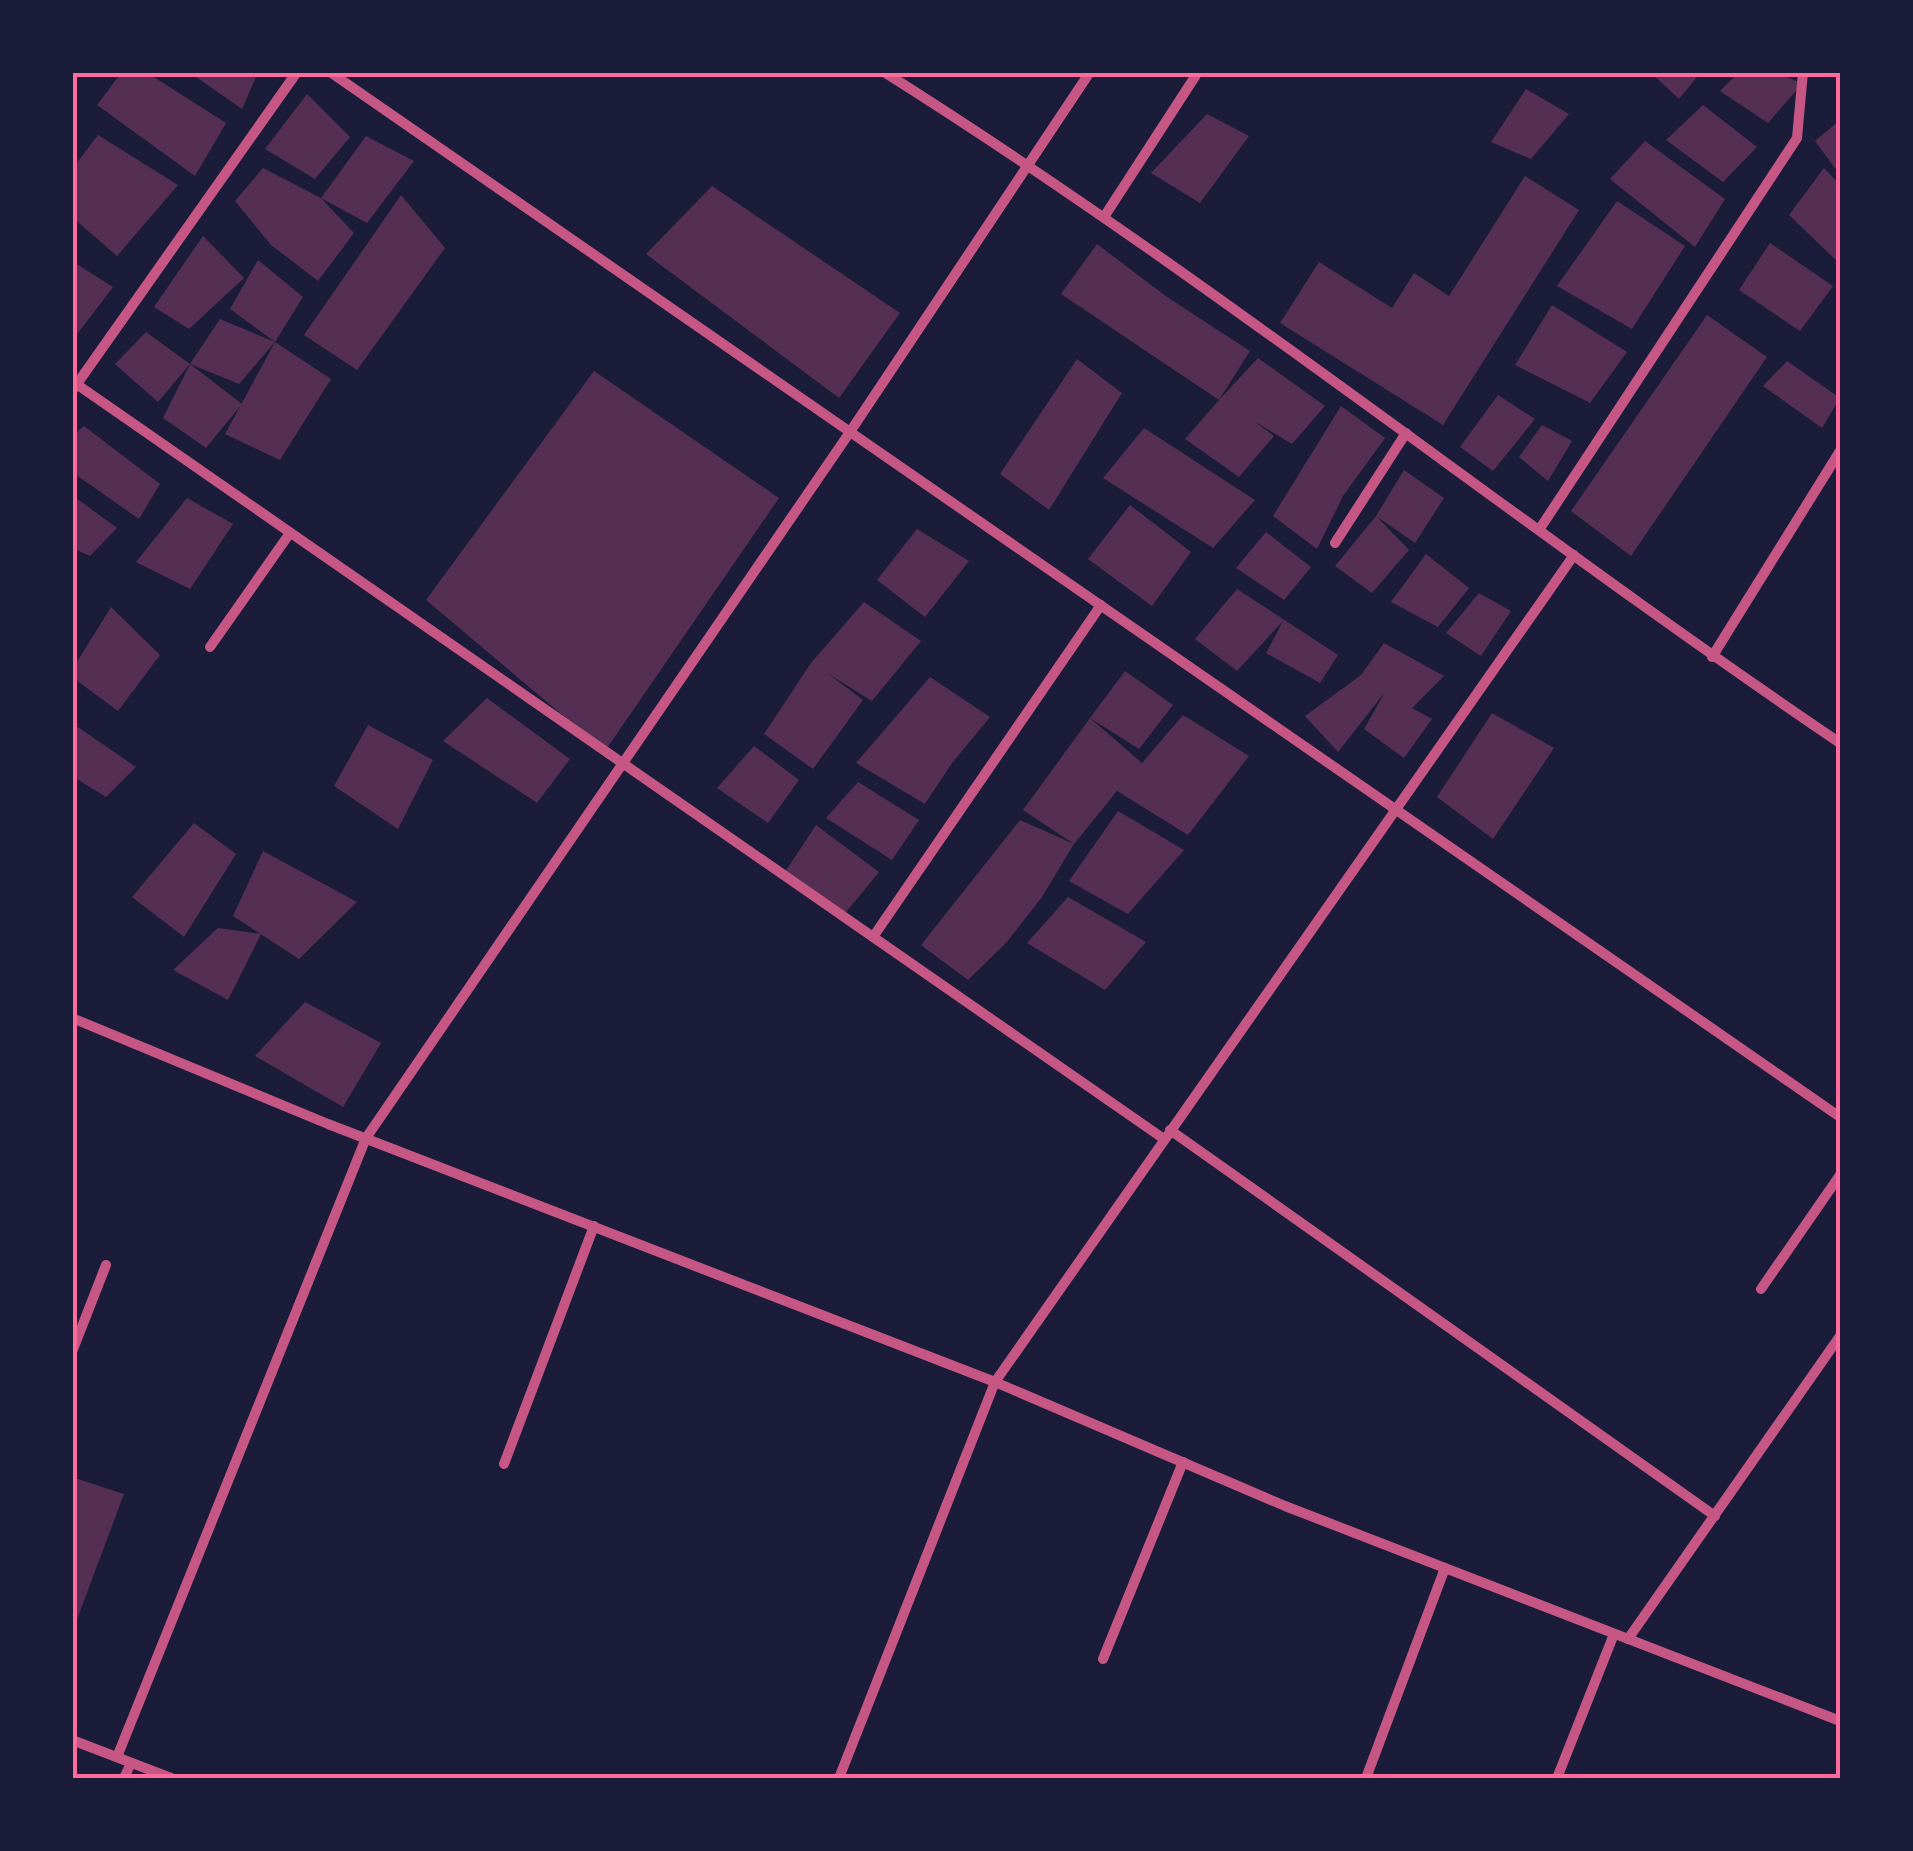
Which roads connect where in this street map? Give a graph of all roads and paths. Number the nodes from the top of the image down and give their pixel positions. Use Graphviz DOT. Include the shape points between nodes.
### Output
graph roads {
  1 [pos="297,72"];
  2 [pos="330,72"];
  3 [pos="884,72"];
  4 [pos="1090,72"];
  5 [pos="1198,72"];
  6 [pos="1803,72"];
  7 [pos="904,78"];
  8 [pos="1029,168"];
  9 [pos="1104,217"];
  10 [pos="74,385"];
  11 [pos="850,432"];
  12 [pos="1406,433"];
  13 [pos="1840,451"];
  14 [pos="1538,530"];
  15 [pos="290,532"];
  16 [pos="1335,544"];
  17 [pos="1574,555"];
  18 [pos="1100,605"];
  19 [pos="210,647"];
  20 [pos="1712,657"];
  21 [pos="1840,743"];
  22 [pos="622,763"];
  23 [pos="1395,809"];
  24 [pos="873,937"];
  25 [pos="72,1018"];
  26 [pos="1840,1117"];
  27 [pos="1167,1135"];
  28 [pos="366,1138"];
  29 [pos="1840,1176"];
  30 [pos="594,1226"];
  31 [pos="106,1265"];
  32 [pos="1760,1289"];
  33 [pos="1840,1336"];
  34 [pos="72,1352"];
  35 [pos="995,1382"];
  36 [pos="1183,1462"];
  37 [pos="504,1464"];
  38 [pos="1714,1516"];
  39 [pos="1445,1568"];
  40 [pos="1614,1634"];
  41 [pos="1628,1639"];
  42 [pos="1103,1659"];
  43 [pos="1840,1704"];
  44 [pos="1836,1719"];
  45 [pos="72,1740"];
  46 [pos="117,1758"];
  47 [pos="131,1763"];
  48 [pos="124,1778"];
  49 [pos="171,1778"];
  50 [pos="839,1778"];
  51 [pos="1366,1778"];
  52 [pos="1556,1778"];
  1 -- 10 [label="street"];
  2 -- 11 [label="street"];
  3 -- 7 [label="street"];
  4 -- 8 [label="street"];
  5 -- 9 [label="street"];
  6 -- 14 [label="street" via="1797,138"];
  7 -- 8 [label="street"];
  8 -- 9 [label="street"];
  8 -- 11 [label="street"];
  9 -- 12 [label="street"];
  10 -- 15 [label="street"];
  11 -- 18 [label="street"];
  11 -- 22 [label="street"];
  12 -- 14 [label="street"];
  12 -- 16 [label="street"];
  13 -- 20 [label="street"];
  14 -- 17 [label="street"];
  15 -- 19 [label="street"];
  15 -- 22 [label="street"];
  17 -- 20 [label="street"];
  17 -- 23 [label="street"];
  18 -- 23 [label="street"];
  18 -- 24 [label="street"];
  20 -- 21 [label="street"];
  22 -- 24 [label="street"];
  22 -- 28 [label="street"];
  23 -- 26 [label="street"];
  23 -- 27 [label="street"];
  24 -- 27 [label="street"];
  25 -- 28 [label="street"];
  27 -- 35 [label="street"];
  27 -- 38 [label="street"];
  28 -- 30 [label="street"];
  28 -- 46 [label="street"];
  29 -- 32 [label="street"];
  30 -- 35 [label="street"];
  30 -- 37 [label="street"];
  31 -- 34 [label="street"];
  33 -- 38 [label="street"];
  35 -- 36 [label="street"];
  35 -- 50 [label="street"];
  36 -- 39 [label="street"];
  36 -- 42 [label="street"];
  38 -- 41 [label="street"];
  39 -- 40 [label="street"];
  39 -- 51 [label="street"];
  40 -- 41 [label="street"];
  40 -- 52 [label="street"];
  41 -- 44 [label="street"];
  43 -- 44 [label="street"];
  45 -- 46 [label="street"];
  46 -- 47 [label="street"];
  47 -- 48 [label="street"];
  47 -- 49 [label="street"];
}
